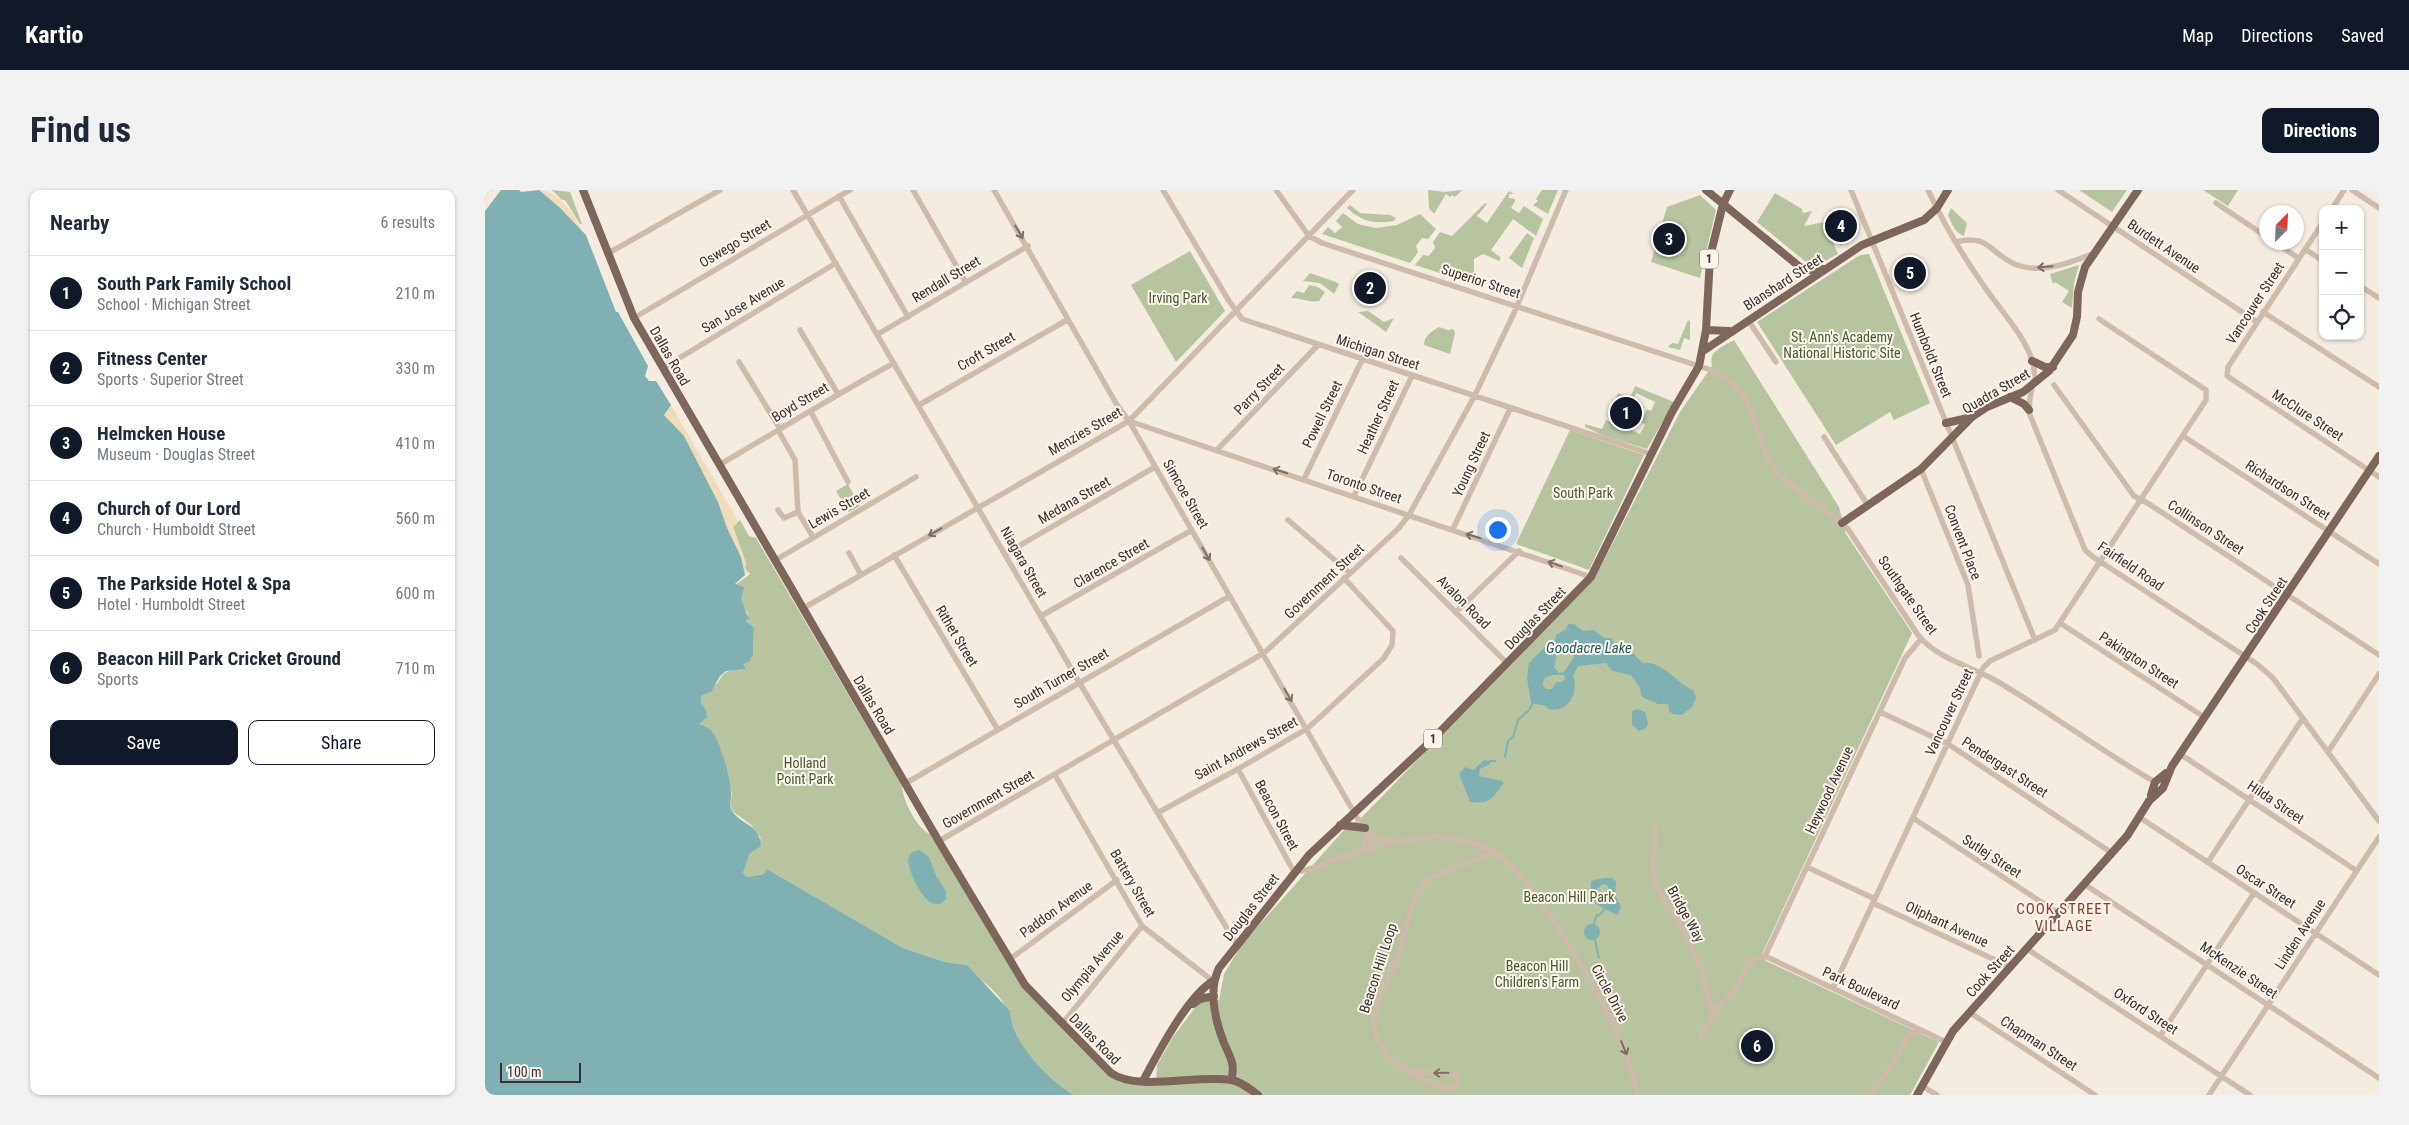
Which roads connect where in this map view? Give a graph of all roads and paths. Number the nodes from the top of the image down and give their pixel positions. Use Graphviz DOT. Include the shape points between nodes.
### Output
graph roads {
  1 [pos="583,190"];
  2 [pos="720,190"];
  3 [pos="793,190"];
  4 [pos="850,190"];
  5 [pos="913,190"];
  6 [pos="994,190"];
  7 [pos="1163,190"];
  8 [pos="1276,190"];
  9 [pos="1353,190"];
  10 [pos="1566,190"];
  11 [pos="1706,190"];
  12 [pos="1730,190"];
  13 [pos="1851,190"];
  14 [pos="1929,190"];
  15 [pos="1948,190"];
  16 [pos="2058,190"];
  17 [pos="2138,190"];
  18 [pos="2352,190"];
  19 [pos="2343,192"];
  20 [pos="839,196"];
  21 [pos="2216,203"];
  22 [pos="1723,204"];
  23 [pos="2335,205"];
  24 [pos="1937,208"];
  25 [pos="2379,208"];
  26 [pos="808,214"];
  27 [pos="2112,226"];
  28 [pos="2319,228"];
  29 [pos="2259,232"];
  30 [pos="1309,236"];
  31 [pos="1871,241"];
  32 [pos="1956,242"];
  33 [pos="1027,246"];
  34 [pos="2305,249"];
  35 [pos="2286,250"];
  36 [pos="607,254"];
  37 [pos="2092,254"];
  38 [pos="2298,258"];
  39 [pos="2319,258"];
  40 [pos="836,263"];
  41 [pos="1800,267"];
  42 [pos="1826,268"];
  43 [pos="965,282"];
  44 [pos="1801,285"];
  45 [pos="2364,289"];
  46 [pos="2379,298"];
  47 [pos="1517,306"];
  48 [pos="1236,312"];
  49 [pos="2263,312"];
  50 [pos="908,317"];
  51 [pos="634,318"];
  52 [pos="1067,320"];
  53 [pos="1747,320"];
  54 [pos="2099,320"];
  55 [pos="2257,322"];
  56 [pos="800,330"];
  57 [pos="1706,330"];
  58 [pos="1729,331"];
  59 [pos="878,334"];
  60 [pos="1318,345"];
  61 [pos="1703,351"];
  62 [pos="1362,360"];
  63 [pos="2032,360"];
  64 [pos="739,362"];
  65 [pos="1776,362"];
  66 [pos="894,363"];
  67 [pos="1699,366"];
  68 [pos="2053,366"];
  69 [pos="663,368"];
  70 [pos="2227,373"];
  71 [pos="1412,376"];
  72 [pos="2054,385"];
  73 [pos="2033,386"];
  74 [pos="2379,387"];
  75 [pos="837,394"];
  76 [pos="1474,397"];
  77 [pos="2010,397"];
  78 [pos="919,405"];
  79 [pos="1510,409"];
  80 [pos="2029,410"];
  81 [pos="811,412"];
  82 [pos="1972,417"];
  83 [pos="1129,421"];
  84 [pos="1946,424"];
  85 [pos="779,429"];
  86 [pos="2183,436"];
  87 [pos="1824,438"];
  88 [pos="1952,439"];
  89 [pos="1217,450"];
  90 [pos="1651,454"];
  91 [pos="2379,456"];
  92 [pos="719,465"];
  93 [pos="1155,467"];
  94 [pos="1921,469"];
  95 [pos="2369,470"];
  96 [pos="916,477"];
  97 [pos="2379,477"];
  98 [pos="1304,479"];
  99 [pos="848,482"];
  100 [pos="1354,496"];
  101 [pos="2140,500"];
  102 [pos="1867,504"];
  103 [pos="977,507"];
  104 [pos="778,510"];
  105 [pos="797,512"];
  106 [pos="1409,515"];
  107 [pos="1288,520"];
  108 [pos="1841,523"];
  109 [pos="1192,530"];
  110 [pos="1453,530"];
  111 [pos="2329,532"];
  112 [pos="813,537"];
  113 [pos="1519,551"];
  114 [pos="849,553"];
  115 [pos="1005,554"];
  116 [pos="894,555"];
  117 [pos="1401,558"];
  118 [pos="774,561"];
  119 [pos="2100,562"];
  120 [pos="2379,564"];
  121 [pos="1349,573"];
  122 [pos="861,575"];
  123 [pos="1591,577"];
  124 [pos="1344,578"];
  125 [pos="2288,595"];
  126 [pos="1230,596"];
  127 [pos="802,609"];
  128 [pos="1456,612"];
  129 [pos="1041,616"];
  130 [pos="2060,624"];
  131 [pos="1921,639"];
  132 [pos="2035,640"];
  133 [pos="1264,653"];
  134 [pos="2379,655"];
  135 [pos="1979,656"];
  136 [pos="2246,658"];
  137 [pos="1508,664"];
  138 [pos="1981,673"];
  139 [pos="2379,674"];
  140 [pos="1079,682"];
  141 [pos="1880,712"];
  142 [pos="2204,717"];
  143 [pos="2303,718"];
  144 [pos="1308,728"];
  145 [pos="998,730"];
  146 [pos="1114,740"];
  147 [pos="1948,744"];
  148 [pos="2328,752"];
  149 [pos="2181,754"];
  150 [pos="1238,769"];
  151 [pos="1055,775"];
  152 [pos="906,783"];
  153 [pos="2158,784"];
  154 [pos="2250,799"];
  155 [pos="1159,812"];
  156 [pos="1355,812"];
  157 [pos="2139,816"];
  158 [pos="1913,818"];
  159 [pos="2379,821"];
  160 [pos="1341,824"];
  161 [pos="1655,825"];
  162 [pos="1366,830"];
  163 [pos="2379,837"];
  164 [pos="939,841"];
  165 [pos="1395,842"];
  166 [pos="1375,848"];
  167 [pos="1493,852"];
  168 [pos="1360,853"];
  169 [pos="2112,853"];
  170 [pos="2208,862"];
  171 [pos="1807,867"];
  172 [pos="2357,871"];
  173 [pos="1294,872"];
  174 [pos="1117,880"];
  175 [pos="2084,884"];
  176 [pos="2253,893"];
  177 [pos="1874,901"];
  178 [pos="2058,913"];
  179 [pos="1143,926"];
  180 [pos="2315,933"];
  181 [pos="1237,945"];
  182 [pos="2027,949"];
  183 [pos="1765,956"];
  184 [pos="1009,959"];
  185 [pos="2207,964"];
  186 [pos="2010,967"];
  187 [pos="2379,975"];
  188 [pos="1213,981"];
  189 [pos="1833,988"];
  190 [pos="1214,996"];
  191 [pos="2268,1005"];
  192 [pos="1186,1011"];
  193 [pos="1715,1011"];
  194 [pos="1969,1012"];
  195 [pos="1904,1022"];
  196 [pos="1062,1024"];
  197 [pos="1921,1030"];
  198 [pos="1701,1036"];
  199 [pos="1908,1036"];
  200 [pos="2161,1036"];
  201 [pos="1946,1042"];
  202 [pos="1406,1069"];
  203 [pos="2222,1076"];
  204 [pos="2379,1078"];
  205 [pos="1231,1080"];
  206 [pos="1143,1081"];
  207 [pos="1922,1086"];
  208 [pos="1258,1095"];
  209 [pos="1638,1095"];
  210 [pos="1871,1095"];
  211 [pos="1917,1095"];
  212 [pos="1937,1095"];
  213 [pos="2095,1095"];
  214 [pos="2209,1095"];
  215 [pos="2250,1095"];
  1 -- 36 [label="main road, Dallas Road"];
  2 -- 36 [label="street"];
  3 -- 26 [label="street, Niagara Street"];
  4 -- 20 [label="street, Oswego Street"];
  5 -- 43 [label="street"];
  6 -- 33 [label="street, Simcoe Street, one-way"];
  7 -- 48 [label="street, Michigan Street"];
  8 -- 30 [label="street"];
  9 -- 30 [label="street, Menzies Street"];
  10 -- 47 [label="street, Government Street"];
  11 -- 22 [label="main road"];
  12 -- 22 [label="main road, Douglas Street / 1"];
  13 -- 31 [label="street, Humboldt Street"];
  14 -- 24 [label="street"];
  15 -- 24 [label="main road, Blanshard Street"];
  16 -- 27 [label="street, Burdett Avenue"];
  17 -- 27 [label="main road, Quadra Street"];
  18 -- 25 [label="street"];
  19 -- 23 [label="street"];
  20 -- 26 [label="street, Oswego Street"];
  20 -- 50 [label="street"];
  21 -- 29 [label="street"];
  22 -- 41 [label="main road"];
  22 -- 57 [label="main road, Douglas Street / 1" via="1708,267"];
  24 -- 31 [label="main road, Blanshard Street" via="1917,224"];
  24 -- 32 [label="street"];
  26 -- 40 [label="street, Niagara Street"];
  26 -- 51 [label="street, Oswego Street"];
  27 -- 37 [label="main road, Quadra Street"];
  27 -- 55 [label="street, Burdett Avenue"];
  28 -- 34 [label="street, Vancouver Street"];
  30 -- 47 [label="street, Superior Street"];
  30 -- 48 [label="street, Menzies Street"];
  31 -- 42 [label="main road, Blanshard Street"];
  31 -- 84 [label="street, Humboldt Street"];
  37 -- 32 [label="street, one-way" via="2059,266 2029,268 2012,262 1979,240"];
  32 -- 63 [label="street"];
  33 -- 43 [label="street, Rendall Street"];
  33 -- 52 [label="street, Simcoe Street"];
  34 -- 38 [label="street, Vancouver Street"];
  34 -- 39 [label="street"];
  35 -- 38 [label="street"];
  36 -- 51 [label="main road, Dallas Road"];
  37 -- 68 [label="main road, Quadra Street" via="2081,279 2073,335"];
  38 -- 49 [label="street, Vancouver Street"];
  40 -- 59 [label="street, Niagara Street"];
  40 -- 69 [label="street, San Jose Avenue"];
  41 -- 42 [label="main road" via="1809,270"];
  41 -- 44 [label="main road"];
  42 -- 44 [label="main road, Blanshard Street"];
  43 -- 50 [label="street, Rendall Street"];
  44 -- 53 [label="main road, Blanshard Street"];
  45 -- 46 [label="street"];
  47 -- 67 [label="street, Superior Street"];
  47 -- 76 [label="street, Government Street"];
  48 -- 60 [label="street, Michigan Street" via="1242,319"];
  48 -- 83 [label="street, Menzies Street"];
  49 -- 55 [label="street, Vancouver Street"];
  49 -- 74 [label="street"];
  50 -- 59 [label="street, Rendall Street"];
  51 -- 69 [label="main road, Dallas Road"];
  52 -- 78 [label="street, Croft Street"];
  52 -- 83 [label="street, Simcoe Street"];
  53 -- 58 [label="main road, Blanshard Street"];
  53 -- 65 [label="street"];
  54 -- 86 [label="street, Vancouver Street" via="2208,393"];
  55 -- 70 [label="street, Vancouver Street"];
  56 -- 75 [label="street"];
  57 -- 58 [label="main road"];
  57 -- 61 [label="main road, Douglas Street / 1"];
  58 -- 61 [label="main road, Blanshard Street"];
  59 -- 66 [label="street, Niagara Street"];
  60 -- 62 [label="street, Michigan Street"];
  60 -- 89 [label="street, Parry Street"];
  61 -- 67 [label="main road, Douglas Street / 1"];
  62 -- 71 [label="street, Michigan Street"];
  62 -- 98 [label="street, Powell Street"];
  63 -- 68 [label="main road" via="2045,367"];
  63 -- 73 [label="street"];
  64 -- 85 [label="street"];
  66 -- 75 [label="street, Boyd Street"];
  66 -- 78 [label="street, Niagara Street"];
  67 -- 90 [label="main road, Douglas Street / 1"];
  67 -- 108 [label="street, Southgate Street" via="1723,376 1743,396 1766,455 1777,473"];
  68 -- 73 [label="main road, Quadra Street"];
  69 -- 92 [label="main road, Dallas Road"];
  70 -- 95 [label="street, McClure Street" via="2232,380"];
  71 -- 76 [label="street, Michigan Street"];
  71 -- 100 [label="street, Heather Street"];
  72 -- 101 [label="street, Collinson Street" via="2131,493"];
  73 -- 77 [label="main road, Quadra Street"];
  73 -- 80 [label="street"];
  75 -- 81 [label="street, Boyd Street"];
  76 -- 79 [label="street, Michigan Street"];
  76 -- 106 [label="street, Government Street"];
  77 -- 80 [label="main road"];
  77 -- 82 [label="main road, Quadra Street"];
  78 -- 103 [label="street, Niagara Street"];
  79 -- 90 [label="street, Michigan Street"];
  79 -- 110 [label="street, Young Street"];
  80 -- 119 [label="street, Fairfield Road" via="2083,546"];
  81 -- 85 [label="street, Boyd Street"];
  81 -- 99 [label="street"];
  82 -- 84 [label="main road"];
  82 -- 88 [label="main road, Quadra Street"];
  83 -- 89 [label="street, Toronto Street"];
  83 -- 93 [label="street, Simcoe Street"];
  83 -- 103 [label="street, Menzies Street"];
  84 -- 88 [label="street, Humboldt Street"];
  85 -- 92 [label="street, Boyd Street"];
  85 -- 105 [label="street" via="795,460"];
  86 -- 101 [label="street, Vancouver Street"];
  86 -- 111 [label="street, Richardson Street"];
  87 -- 102 [label="street"];
  88 -- 94 [label="main road, Quadra Street"];
  88 -- 132 [label="street, Humboldt Street"];
  98 -- 89 [label="street, Toronto Street, one-way"];
  90 -- 123 [label="main road, Douglas Street / 1"];
  91 -- 95 [label="main road, Cook Street"];
  92 -- 118 [label="main road, Dallas Road"];
  93 -- 109 [label="street, Simcoe Street"];
  93 -- 115 [label="street, Medana Street"];
  94 -- 102 [label="main road, Quadra Street"];
  94 -- 135 [label="street, Convent Place" via="1968,585"];
  95 -- 97 [label="street, McClure Street"];
  95 -- 111 [label="main road, Cook Street"];
  96 -- 112 [label="street, Lewis Street"];
  98 -- 100 [label="street, Toronto Street"];
  100 -- 106 [label="street, Toronto Street"];
  101 -- 119 [label="street, Vancouver Street"];
  101 -- 125 [label="street, Collinson Street"];
  102 -- 108 [label="main road, Quadra Street"];
  103 -- 115 [label="street, Niagara Street"];
  103 -- 116 [label="street, Menzies Street, one-way"];
  104 -- 105 [label="street" via="784,518"];
  105 -- 112 [label="street"];
  106 -- 110 [label="street, Toronto Street"];
  106 -- 121 [label="street, Government Street" via="1385,542"];
  107 -- 121 [label="street"];
  108 -- 131 [label="street, Southgate Street"];
  109 -- 126 [label="street, Simcoe Street, one-way"];
  109 -- 129 [label="street, Clarence Street"];
  113 -- 110 [label="street, Toronto Street, one-way"];
  111 -- 120 [label="street, Richardson Street"];
  111 -- 125 [label="main road, Cook Street"];
  112 -- 118 [label="street, Lewis Street"];
  123 -- 113 [label="street, Toronto Street, one-way"];
  113 -- 128 [label="street"];
  114 -- 122 [label="street"];
  115 -- 129 [label="street, Niagara Street"];
  116 -- 122 [label="street, Menzies Street"];
  116 -- 145 [label="street, Rithet Street"];
  117 -- 128 [label="street, Avalon Road"];
  118 -- 127 [label="main road, Dallas Road"];
  119 -- 130 [label="street, Vancouver Street"];
  119 -- 136 [label="street, Fairfield Road"];
  121 -- 124 [label="street, Government Street"];
  122 -- 127 [label="street, Menzies Street"];
  123 -- 137 [label="main road, Douglas Street / 1"];
  124 -- 133 [label="street, Government Street"];
  124 -- 144 [label="street, Saint Andrews Street" via="1393,631 1392,645 1384,658"];
  125 -- 134 [label="street, Collinson Street"];
  125 -- 136 [label="main road, Cook Street"];
  126 -- 133 [label="street, Simcoe Street"];
  126 -- 140 [label="street, South Turner Street"];
  127 -- 152 [label="main road, Dallas Road"];
  128 -- 137 [label="street, Avalon Road"];
  129 -- 140 [label="street, Niagara Street"];
  130 -- 132 [label="street, Vancouver Street" via="2053,632"];
  130 -- 142 [label="street, Pakington Street"];
  131 -- 138 [label="street, Southgate Street" via="1943,656"];
  131 -- 141 [label="street, Heywood Avenue" via="1907,654"];
  132 -- 138 [label="street, Vancouver Street" via="1990,661"];
  133 -- 144 [label="street, Simcoe Street, one-way"];
  133 -- 146 [label="street, Government Street"];
  136 -- 142 [label="main road, Cook Street"];
  136 -- 143 [label="street, Fairfield Road" via="2279,685"];
  137 -- 156 [label="main road, Douglas Street / 1"];
  138 -- 147 [label="street, Vancouver Street"];
  138 -- 153 [label="street, Southgate Street"];
  139 -- 148 [label="street"];
  140 -- 145 [label="street, South Turner Street"];
  140 -- 146 [label="street, Niagara Street"];
  141 -- 147 [label="street, Pendergast Street"];
  141 -- 171 [label="street, Heywood Avenue"];
  142 -- 149 [label="main road, Cook Street"];
  143 -- 148 [label="street, Fairfield Road"];
  143 -- 154 [label="street"];
  144 -- 150 [label="street, Saint Andrews Street"];
  144 -- 156 [label="street, Simcoe Street"];
  145 -- 152 [label="street, South Turner Street"];
  146 -- 151 [label="street, Government Street"];
  146 -- 155 [label="street, Niagara Street"];
  147 -- 158 [label="street, Vancouver Street"];
  147 -- 169 [label="street, Pendergast Street"];
  148 -- 159 [label="street, Fairfield Road"];
  149 -- 153 [label="main road, Cook Street"];
  149 -- 154 [label="street, Hilda Street"];
  150 -- 155 [label="street, Saint Andrews Street"];
  150 -- 173 [label="street, Beacon Street"];
  151 -- 164 [label="street, Government Street"];
  151 -- 174 [label="street, Battery Street"];
  152 -- 164 [label="main road, Dallas Road"];
  153 -- 157 [label="main road, Cook Street"];
  154 -- 170 [label="street"];
  154 -- 172 [label="street, Hilda Street"];
  155 -- 181 [label="street, Niagara Street"];
  156 -- 160 [label="main road, Douglas Street / 1"];
  156 -- 162 [label="street"];
  157 -- 169 [label="main road, Cook Street"];
  157 -- 170 [label="street, Oscar Street"];
  158 -- 177 [label="street, Vancouver Street"];
  158 -- 178 [label="street, Sutlej Street"];
  160 -- 162 [label="main road"];
  160 -- 173 [label="main road, Douglas Street / 1"];
  161 -- 193 [label="street, Bridge Way" via="1655,884 1686,935 1702,972 1708,1000"];
  162 -- 165 [label="street, Circle Drive" via="1381,839"];
  162 -- 166 [label="street"];
  162 -- 168 [label="street" via="1367,839"];
  163 -- 172 [label="street, Linden Avenue"];
  164 -- 184 [label="main road, Dallas Road"];
  165 -- 166 [label="street, Circle Drive"];
  165 -- 167 [label="street, Circle Drive" via="1448,837 1472,842"];
  166 -- 168 [label="street, Circle Drive"];
  167 -- 202 [label="street, Beacon Hill Loop" via="1433,876 1424,882 1413,902 1398,957 1381,993 1373,1021 1379,1041 1388,1055"];
  167 -- 209 [label="street, Circle Drive, one-way" via="1521,875 1601,999 1625,1049"];
  168 -- 173 [label="street, Circle Drive" via="1313,870"];
  169 -- 175 [label="main road, Cook Street"];
  170 -- 176 [label="street, Oscar Street"];
  171 -- 177 [label="street, Oliphant Avenue"];
  171 -- 183 [label="street, Heywood Avenue"];
  172 -- 180 [label="street, Linden Avenue"];
  173 -- 181 [label="main road, Douglas Street / 1"];
  174 -- 179 [label="street, Battery Street"];
  174 -- 184 [label="street, Paddon Avenue"];
  175 -- 178 [label="main road, Cook Street"];
  175 -- 185 [label="street, McKenzie Street"];
  176 -- 180 [label="street, Oscar Street"];
  176 -- 185 [label="street"];
  177 -- 186 [label="street, Oliphant Avenue"];
  177 -- 189 [label="street, Vancouver Street"];
  178 -- 182 [label="main road, Cook Street"];
  179 -- 188 [label="street, Battery Street"];
  179 -- 196 [label="street, Olympia Avenue"];
  180 -- 187 [label="street, Oscar Street"];
  180 -- 191 [label="street, Linden Avenue"];
  181 -- 188 [label="main road, Douglas Street / 1"];
  182 -- 186 [label="main road, Cook Street"];
  182 -- 200 [label="street, Oxford Street"];
  183 -- 189 [label="street, Park Boulevard"];
  183 -- 193 [label="street" via="1756,958 1747,966 1736,989"];
  184 -- 196 [label="main road, Dallas Road" via="1025,984"];
  185 -- 191 [label="street, McKenzie Street"];
  185 -- 200 [label="street"];
  186 -- 194 [label="main road, Cook Street"];
  188 -- 190 [label="main road"];
  188 -- 192 [label="main road, Douglas Street / 1" via="1206,985"];
  189 -- 195 [label="street, Park Boulevard"];
  190 -- 192 [label="main road, Douglas Street / 1" via="1200,999"];
  190 -- 205 [label="main road" via="1221,1034 1234,1064"];
  191 -- 203 [label="street, Linden Avenue"];
  191 -- 204 [label="street, McKenzie Street"];
  192 -- 206 [label="main road, Douglas Street / 1"];
  193 -- 198 [label="street"];
  194 -- 201 [label="main road, Cook Street"];
  194 -- 213 [label="street, Chapman Street"];
  195 -- 197 [label="street, Park Boulevard"];
  195 -- 199 [label="street"];
  196 -- 206 [label="main road, Dallas Road" via="1111,1073 1120,1079"];
  197 -- 199 [label="street"];
  197 -- 201 [label="street, Park Boulevard"];
  199 -- 210 [label="street"];
  200 -- 203 [label="street, Oxford Street"];
  201 -- 207 [label="main road, Cook Street"];
  202 -- 202 [label="street, Beacon Hill Loop, one-way" via="1414,1076 1446,1089 1455,1088 1458,1082 1455,1074 1426,1074"];
  203 -- 214 [label="street, Linden Avenue"];
  203 -- 215 [label="street, Oxford Street"];
  205 -- 206 [label="main road, Dallas Road"];
  205 -- 208 [label="main road, Dallas Road"];
  207 -- 211 [label="main road, Cook Street"];
  207 -- 212 [label="street"];
}
